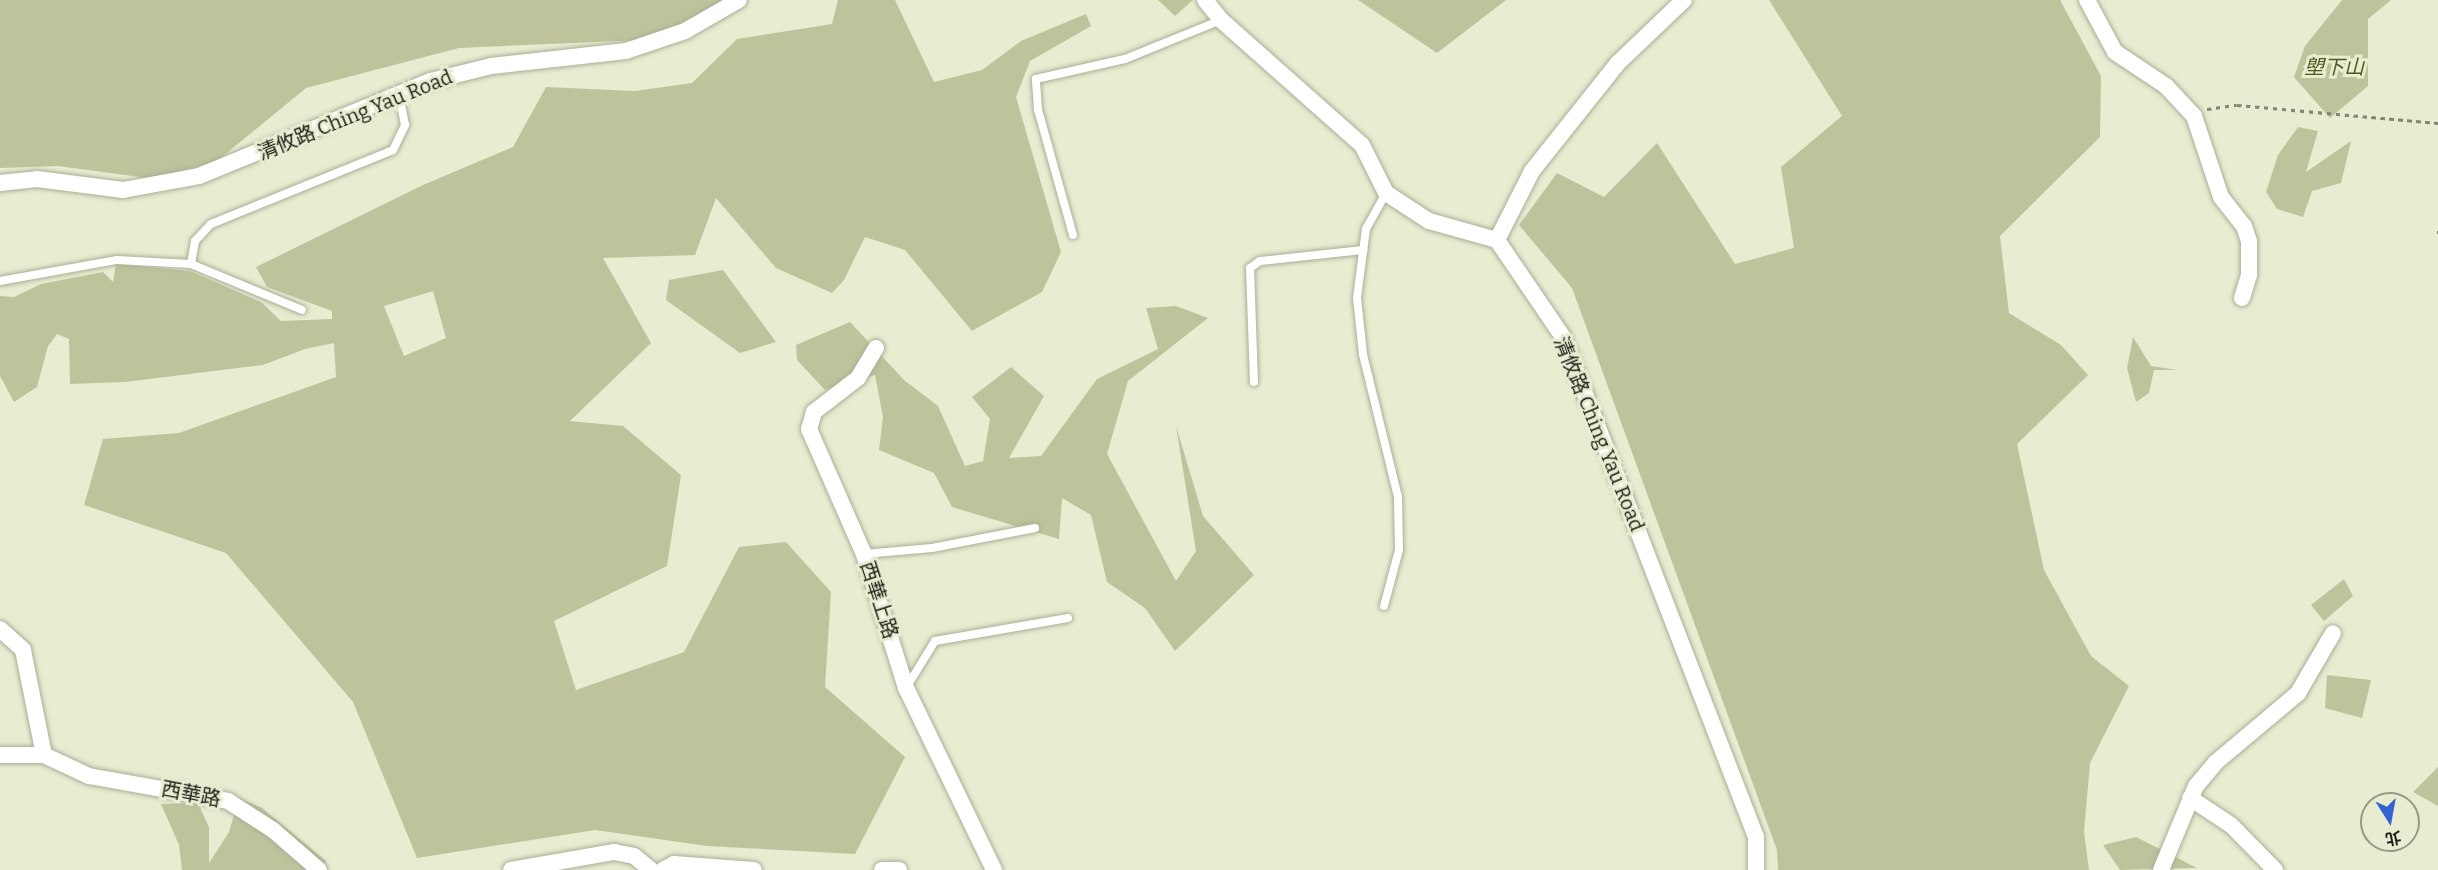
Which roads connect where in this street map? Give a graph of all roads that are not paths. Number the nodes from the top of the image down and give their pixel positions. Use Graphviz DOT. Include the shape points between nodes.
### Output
graph roads {
  1 [pos="739,0"];
  2 [pos="1205,0"];
  3 [pos="1684,0"];
  4 [pos="2087,0"];
  5 [pos="1221,20"];
  6 [pos="399,93"];
  7 [pos="0,183"];
  8 [pos="1386,193"];
  9 [pos="1073,236"];
  10 [pos="1497,240"];
  11 [pos="1363,250"];
  12 [pos="191,264"];
  13 [pos="0,281"];
  14 [pos="2242,298"];
  15 [pos="302,310"];
  16 [pos="876,348"];
  17 [pos="1254,382"];
  18 [pos="1035,528"];
  19 [pos="864,554"];
  20 [pos="1384,606"];
  21 [pos="1068,618"];
  22 [pos="0,629"];
  23 [pos="2333,633"];
  24 [pos="906,688"];
  25 [pos="0,754"];
  26 [pos="44,755"];
  27 [pos="2190,798"];
  28 [pos="319,870"];
  29 [pos="511,870"];
  30 [pos="651,870"];
  31 [pos="663,870"];
  32 [pos="754,870"];
  33 [pos="882,870"];
  34 [pos="899,870"];
  35 [pos="994,870"];
  36 [pos="1756,870"];
  37 [pos="2161,870"];
  38 [pos="2275,870"];
  1 -- 6 [label="street, 清攸路 Ching Yau Road" via="692,27 640,47 596,56 491,66"];
  2 -- 5 [label="street"];
  3 -- 10 [label="street" via="1618,63 1532,171"];
  4 -- 14 [label="street" via="2115,52 2166,86 2194,116 2221,197 2244,226 2249,241 2249,275"];
  5 -- 8 [label="street" via="1362,145"];
  5 -- 9 [label="lane" via="1125,59 1036,79 1038,110"];
  6 -- 7 [label="street, 清攸路 Ching Yau Road" via="199,176 123,190 37,179"];
  6 -- 12 [label="lane" via="405,125 393,150 211,224 195,241"];
  8 -- 10 [label="street" via="1430,221"];
  8 -- 11 [label="lane" via="1366,229"];
  10 -- 36 [label="street, 清攸路 Ching Yau Road" via="1563,337 1756,837"];
  11 -- 17 [label="lane" via="1260,261 1250,268"];
  11 -- 20 [label="lane" via="1357,298 1363,354 1398,497 1399,550"];
  12 -- 13 [label="lane" via="117,260"];
  12 -- 15 [label="lane"];
  16 -- 19 [label="street, 西華上路" via="858,378 814,412 809,429"];
  18 -- 19 [label="lane" via="932,548"];
  19 -- 24 [label="street, 西華上路"];
  21 -- 24 [label="lane" via="935,641"];
  22 -- 26 [label="street" via="23,650"];
  23 -- 27 [label="street" via="2298,693 2215,764"];
  24 -- 35 [label="street, 西華上路"];
  25 -- 26 [label="street"];
  26 -- 28 [label="street, 西華路" via="89,776 228,801 273,830"];
  27 -- 37 [label="street"];
  27 -- 38 [label="street" via="2231,825"];
  29 -- 30 [label="street" via="614,852 634,856"];
  31 -- 32 [label="street" via="674,864"];
  33 -- 34 [label="street"];
}
